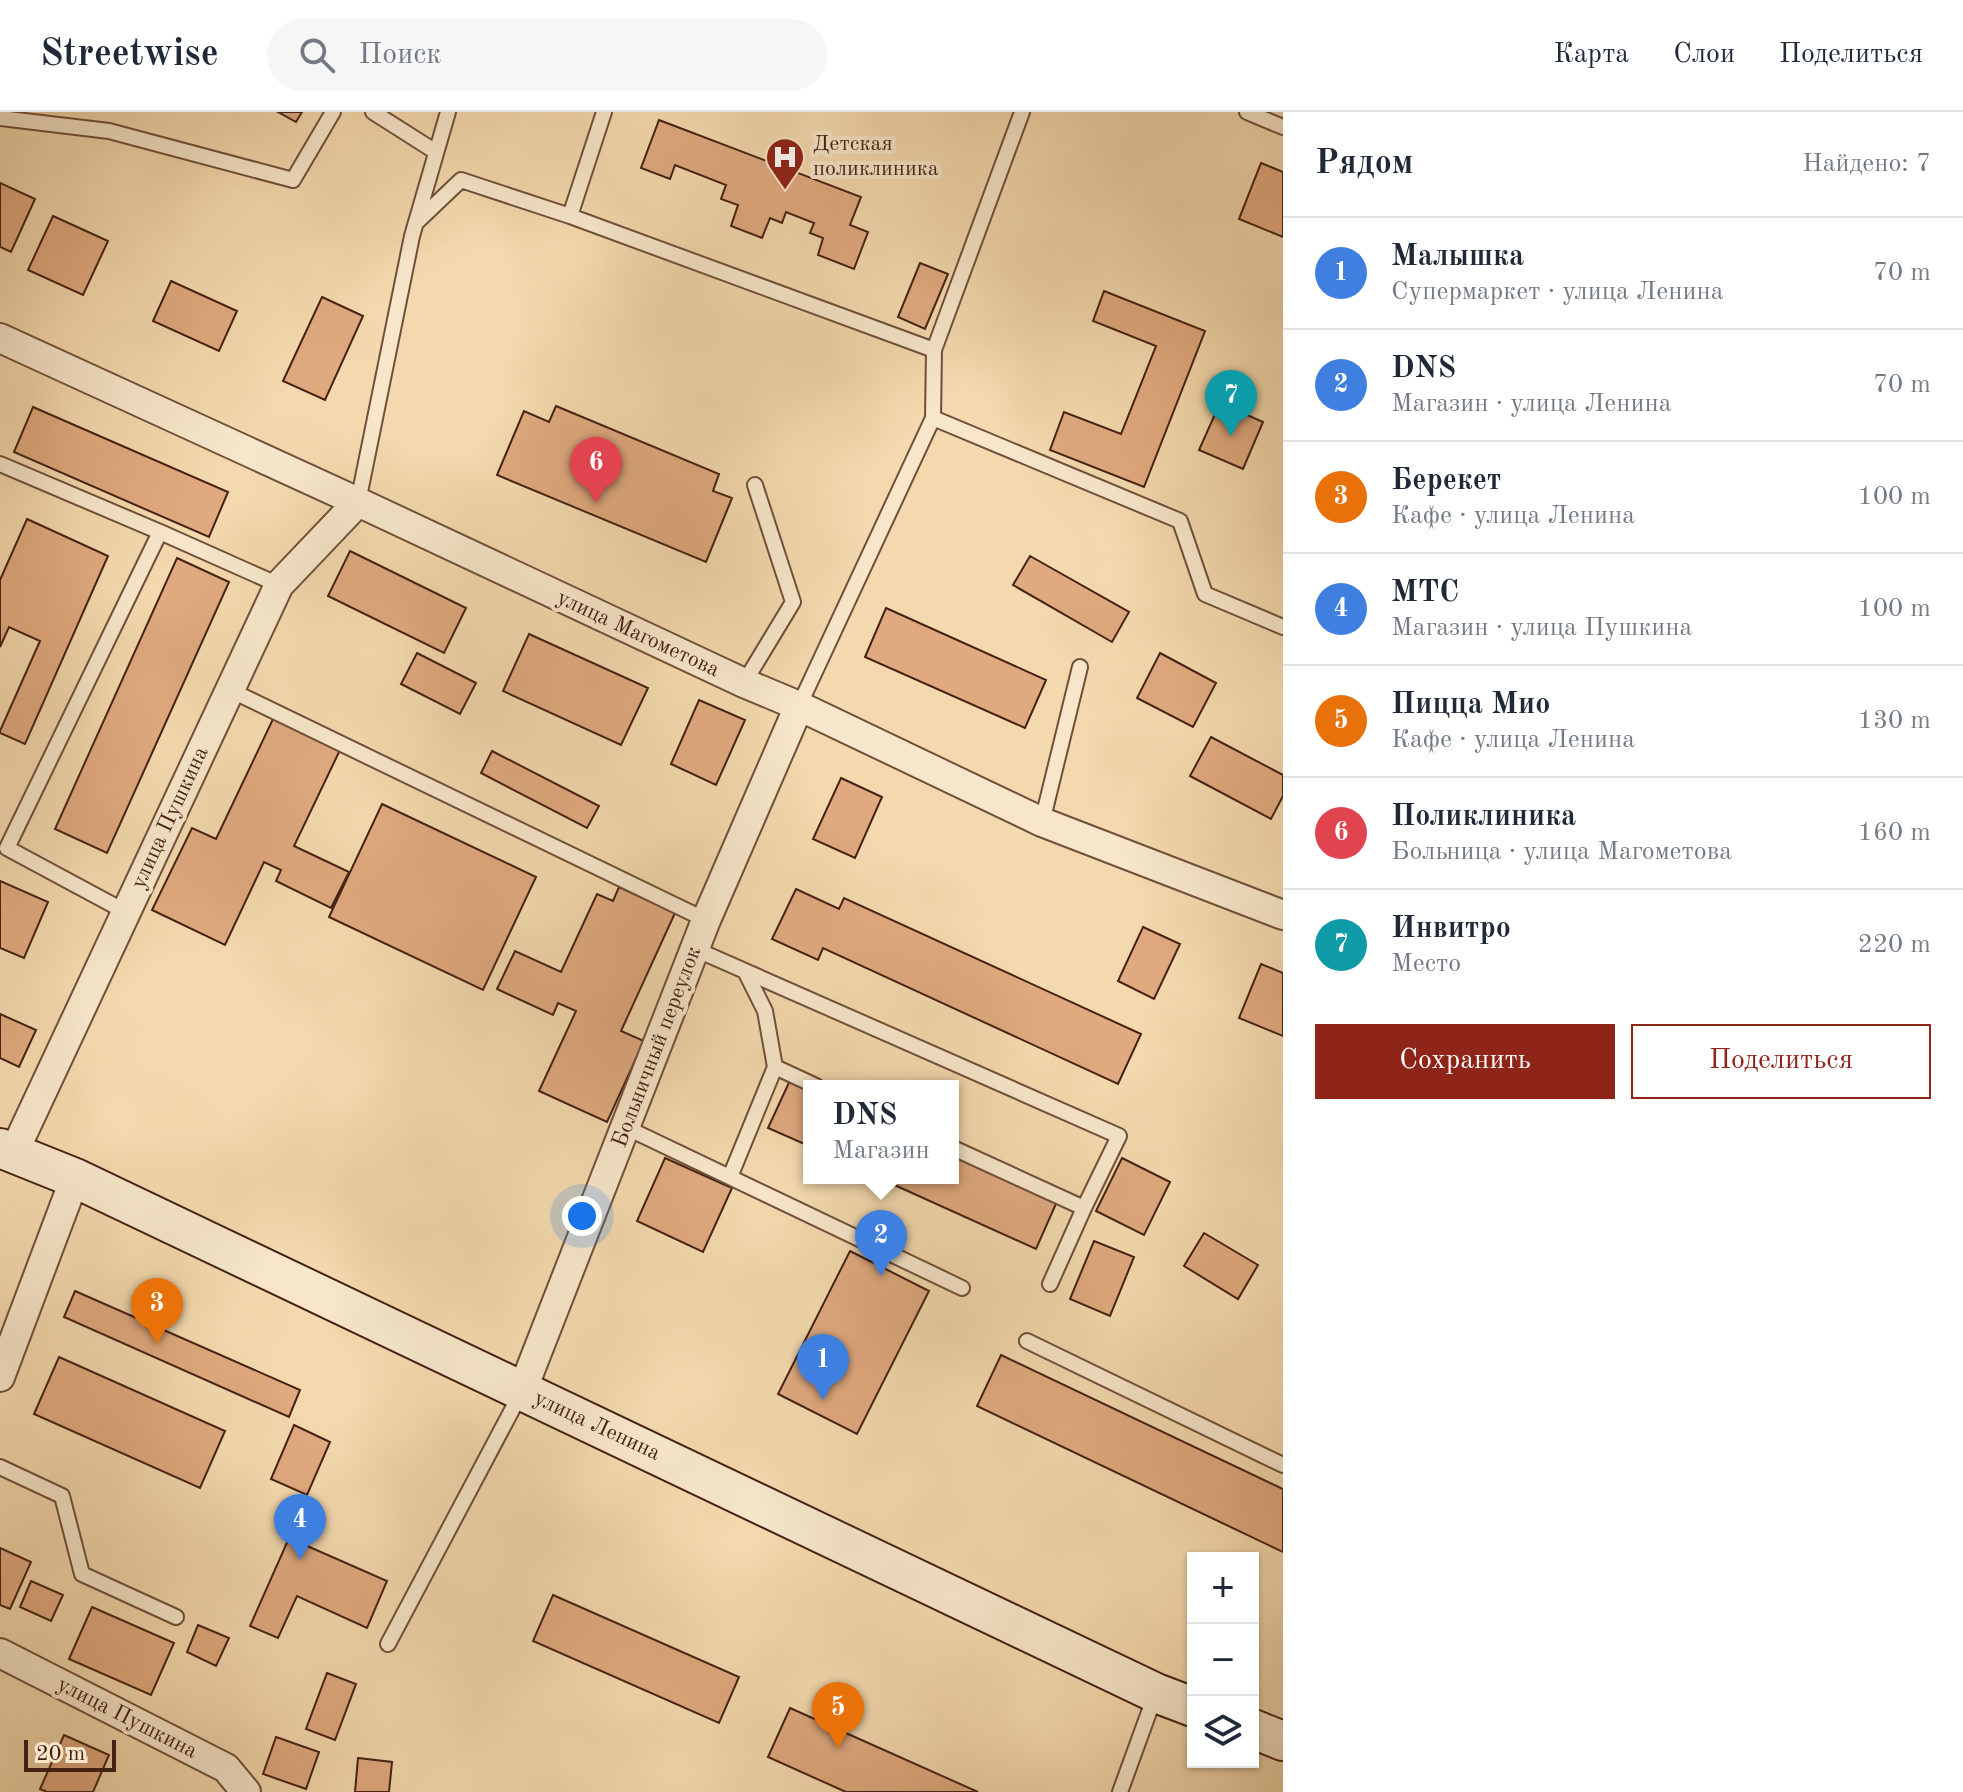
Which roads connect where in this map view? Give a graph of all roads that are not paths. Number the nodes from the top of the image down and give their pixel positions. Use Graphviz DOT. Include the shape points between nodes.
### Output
graph roads {
  1 [pos="333,112"];
  2 [pos="373,112"];
  3 [pos="448,112"];
  4 [pos="604,112"];
  5 [pos="1022,112"];
  6 [pos="1247,112"];
  7 [pos="0,118"];
  8 [pos="1283,127"];
  9 [pos="436,152"];
  10 [pos="570,216"];
  11 [pos="416,223"];
  12 [pos="0,338"];
  13 [pos="934,350"];
  14 [pos="933,418"];
  15 [pos="0,464"];
  16 [pos="755,485"];
  17 [pos="358,502"];
  18 [pos="160,532"];
  19 [pos="279,585"];
  20 [pos="1283,627"];
  21 [pos="1080,667"];
  22 [pos="744,683"];
  23 [pos="230,690"];
  24 [pos="799,706"];
  25 [pos="1042,822"];
  26 [pos="3,846"];
  27 [pos="126,912"];
  28 [pos="1283,915"];
  29 [pos="706,920"];
  30 [pos="695,949"];
  31 [pos="745,971"];
  32 [pos="775,1067"];
  33 [pos="803,1080"];
  34 [pos="625,1127"];
  35 [pos="6,1151"];
  36 [pos="959,1151"];
  37 [pos="730,1177"];
  38 [pos="75,1178"];
  39 [pos="1084,1208"];
  40 [pos="1050,1284"];
  41 [pos="962,1288"];
  42 [pos="1027,1341"];
  43 [pos="0,1377"];
  44 [pos="522,1391"];
  45 [pos="1283,1465"];
  46 [pos="0,1467"];
  47 [pos="176,1617"];
  48 [pos="388,1644"];
  49 [pos="0,1653"];
  50 [pos="1156,1693"];
  51 [pos="1187,1705"];
  52 [pos="1259,1731"];
  53 [pos="1283,1741"];
  54 [pos="246,1792"];
  55 [pos="1120,1792"];
  1 -- 7 [label="lane" via="293,180 109,131"];
  2 -- 9 [label="lane"];
  3 -- 9 [label="lane"];
  4 -- 10 [label="lane"];
  5 -- 13 [label="lane"];
  6 -- 8 [label="lane"];
  9 -- 11 [label="lane"];
  10 -- 11 [label="lane" via="461,180"];
  10 -- 13 [label="lane"];
  11 -- 17 [label="lane"];
  12 -- 17 [label="street, улица Магометова"];
  13 -- 14 [label="lane"];
  14 -- 20 [label="lane" via="1180,521 1205,594"];
  14 -- 24 [label="lane"];
  15 -- 18 [label="lane"];
  16 -- 22 [label="lane" via="793,602"];
  17 -- 19 [label="street, улица Пушкина"];
  17 -- 22 [label="street, улица Магометова"];
  18 -- 19 [label="lane"];
  18 -- 26 [label="lane"];
  19 -- 23 [label="street, улица Пушкина"];
  21 -- 25 [label="lane"];
  22 -- 24 [label="street, улица Магометова"];
  23 -- 27 [label="street, улица Пушкина"];
  23 -- 29 [label="lane"];
  24 -- 25 [label="street, улица Магометова"];
  24 -- 29 [label="street, Больничный переулок"];
  25 -- 28 [label="street, улица Магометова"];
  26 -- 27 [label="lane"];
  27 -- 35 [label="street, улица Пушкина"];
  29 -- 30 [label="street, Больничный переулок"];
  30 -- 31 [label="lane"];
  30 -- 34 [label="street, Больничный переулок"];
  31 -- 32 [label="lane" via="765,1011"];
  31 -- 39 [label="lane" via="1119,1136"];
  32 -- 33 [label="lane"];
  32 -- 37 [label="lane"];
  34 -- 37 [label="lane"];
  34 -- 44 [label="street, Больничный переулок"];
  35 -- 38 [label="main road, улица Ленина"];
  36 -- 39 [label="lane"];
  37 -- 41 [label="lane"];
  38 -- 43 [label="street"];
  38 -- 44 [label="main road, улица Ленина"];
  39 -- 40 [label="lane"];
  42 -- 45 [label="lane"];
  44 -- 48 [label="lane"];
  44 -- 50 [label="main road, улица Ленина"];
  46 -- 47 [label="lane" via="62,1496 82,1574"];
  49 -- 54 [label="street, улица Пушкина" via="226,1768"];
  50 -- 51 [label="main road, улица Ленина"];
  50 -- 55 [label="lane"];
  52 -- 53 [label="main road"];
}
